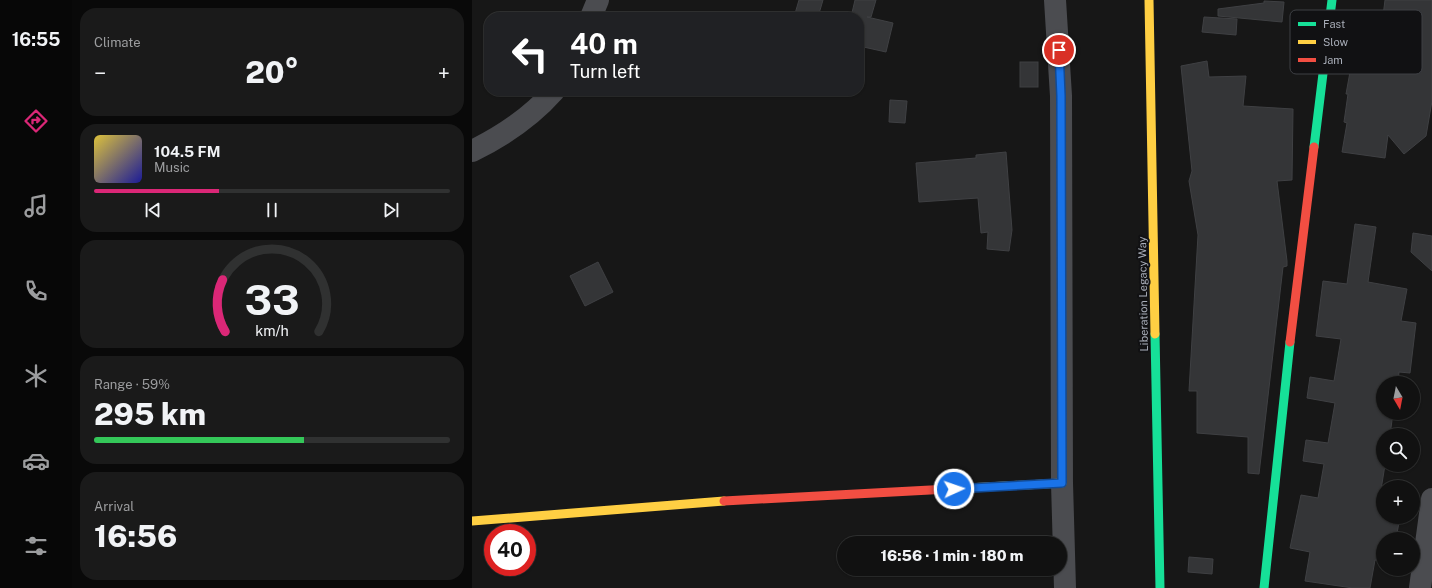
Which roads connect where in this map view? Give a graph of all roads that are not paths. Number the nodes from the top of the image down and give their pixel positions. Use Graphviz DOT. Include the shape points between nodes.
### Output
graph roads {
  1 [pos="598,0"];
  2 [pos="1055,0"];
  3 [pos="1149,0"];
  4 [pos="1332,0"];
  5 [pos="1331,10"];
  6 [pos="593,12"];
  7 [pos="1323,74"];
  8 [pos="549,96"];
  9 [pos="472,151"];
  10 [pos="1062,483"];
  11 [pos="1432,499"];
  12 [pos="472,521"];
  13 [pos="1065,588"];
  14 [pos="1160,588"];
  15 [pos="1264,588"];
  16 [pos="1420,588"];
  1 -- 6 [label="street"];
  2 -- 10 [label="street" via="1061,96"];
  3 -- 14 [label="street, Liberation Legacy Way"];
  4 -- 5 [label="street"];
  7 -- 15 [label="street"];
  8 -- 9 [label="street" via="518,124"];
  10 -- 12 [label="street" via="707,502"];
  10 -- 13 [label="street"];
  11 -- 16 [label="street"];
}
